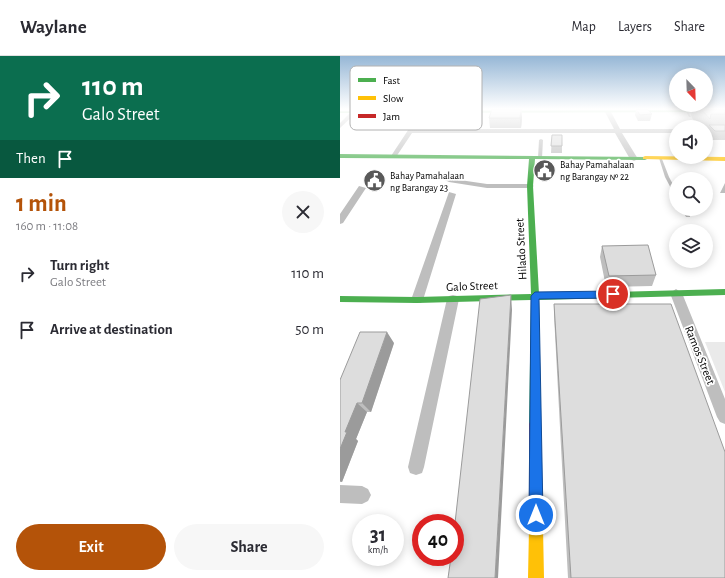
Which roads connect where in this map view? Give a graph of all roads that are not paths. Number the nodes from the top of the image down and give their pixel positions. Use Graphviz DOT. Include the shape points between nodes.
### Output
graph roads {
  1 [pos="408,133"];
  2 [pos="619,133"];
  3 [pos="541,140"];
  4 [pos="340,156"];
  5 [pos="394,156"];
  6 [pos="536,158"];
  7 [pos="634,159"];
  8 [pos="660,159"];
  9 [pos="725,159"];
  10 [pos="449,180"];
  11 [pos="669,181"];
  12 [pos="530,186"];
  13 [pos="362,188"];
  14 [pos="452,194"];
  15 [pos="340,221"];
  16 [pos="725,292"];
  17 [pos="676,294"];
  18 [pos="535,296"];
  19 [pos="340,299"];
  20 [pos="452,299"];
  21 [pos="417,300"];
  22 [pos="725,417"];
  23 [pos="416,467"];
  24 [pos="340,494"];
  25 [pos="362,495"];
  26 [pos="536,578"];
  1 -- 5 [label="street"];
  2 -- 7 [label="street"];
  3 -- 6 [label="lane"];
  4 -- 5 [label="street"];
  5 -- 6 [label="street"];
  6 -- 7 [label="street"];
  6 -- 12 [label="street, Hilado Street"];
  7 -- 8 [label="street"];
  8 -- 9 [label="street"];
  8 -- 11 [label="lane"];
  10 -- 12 [label="street" via="487,186"];
  12 -- 18 [label="street, Hilado Street"];
  13 -- 15 [label="street"];
  14 -- 21 [label="street"];
  16 -- 17 [label="street, Galo Street"];
  17 -- 18 [label="street, Galo Street"];
  17 -- 22 [label="street, Ramos Street"];
  18 -- 20 [label="street, Galo Street"];
  18 -- 26 [label="street, Hilado Street"];
  19 -- 21 [label="street, Galo Street"];
  20 -- 21 [label="street, Galo Street"];
  20 -- 23 [label="street"];
  24 -- 25 [label="street"];
}
